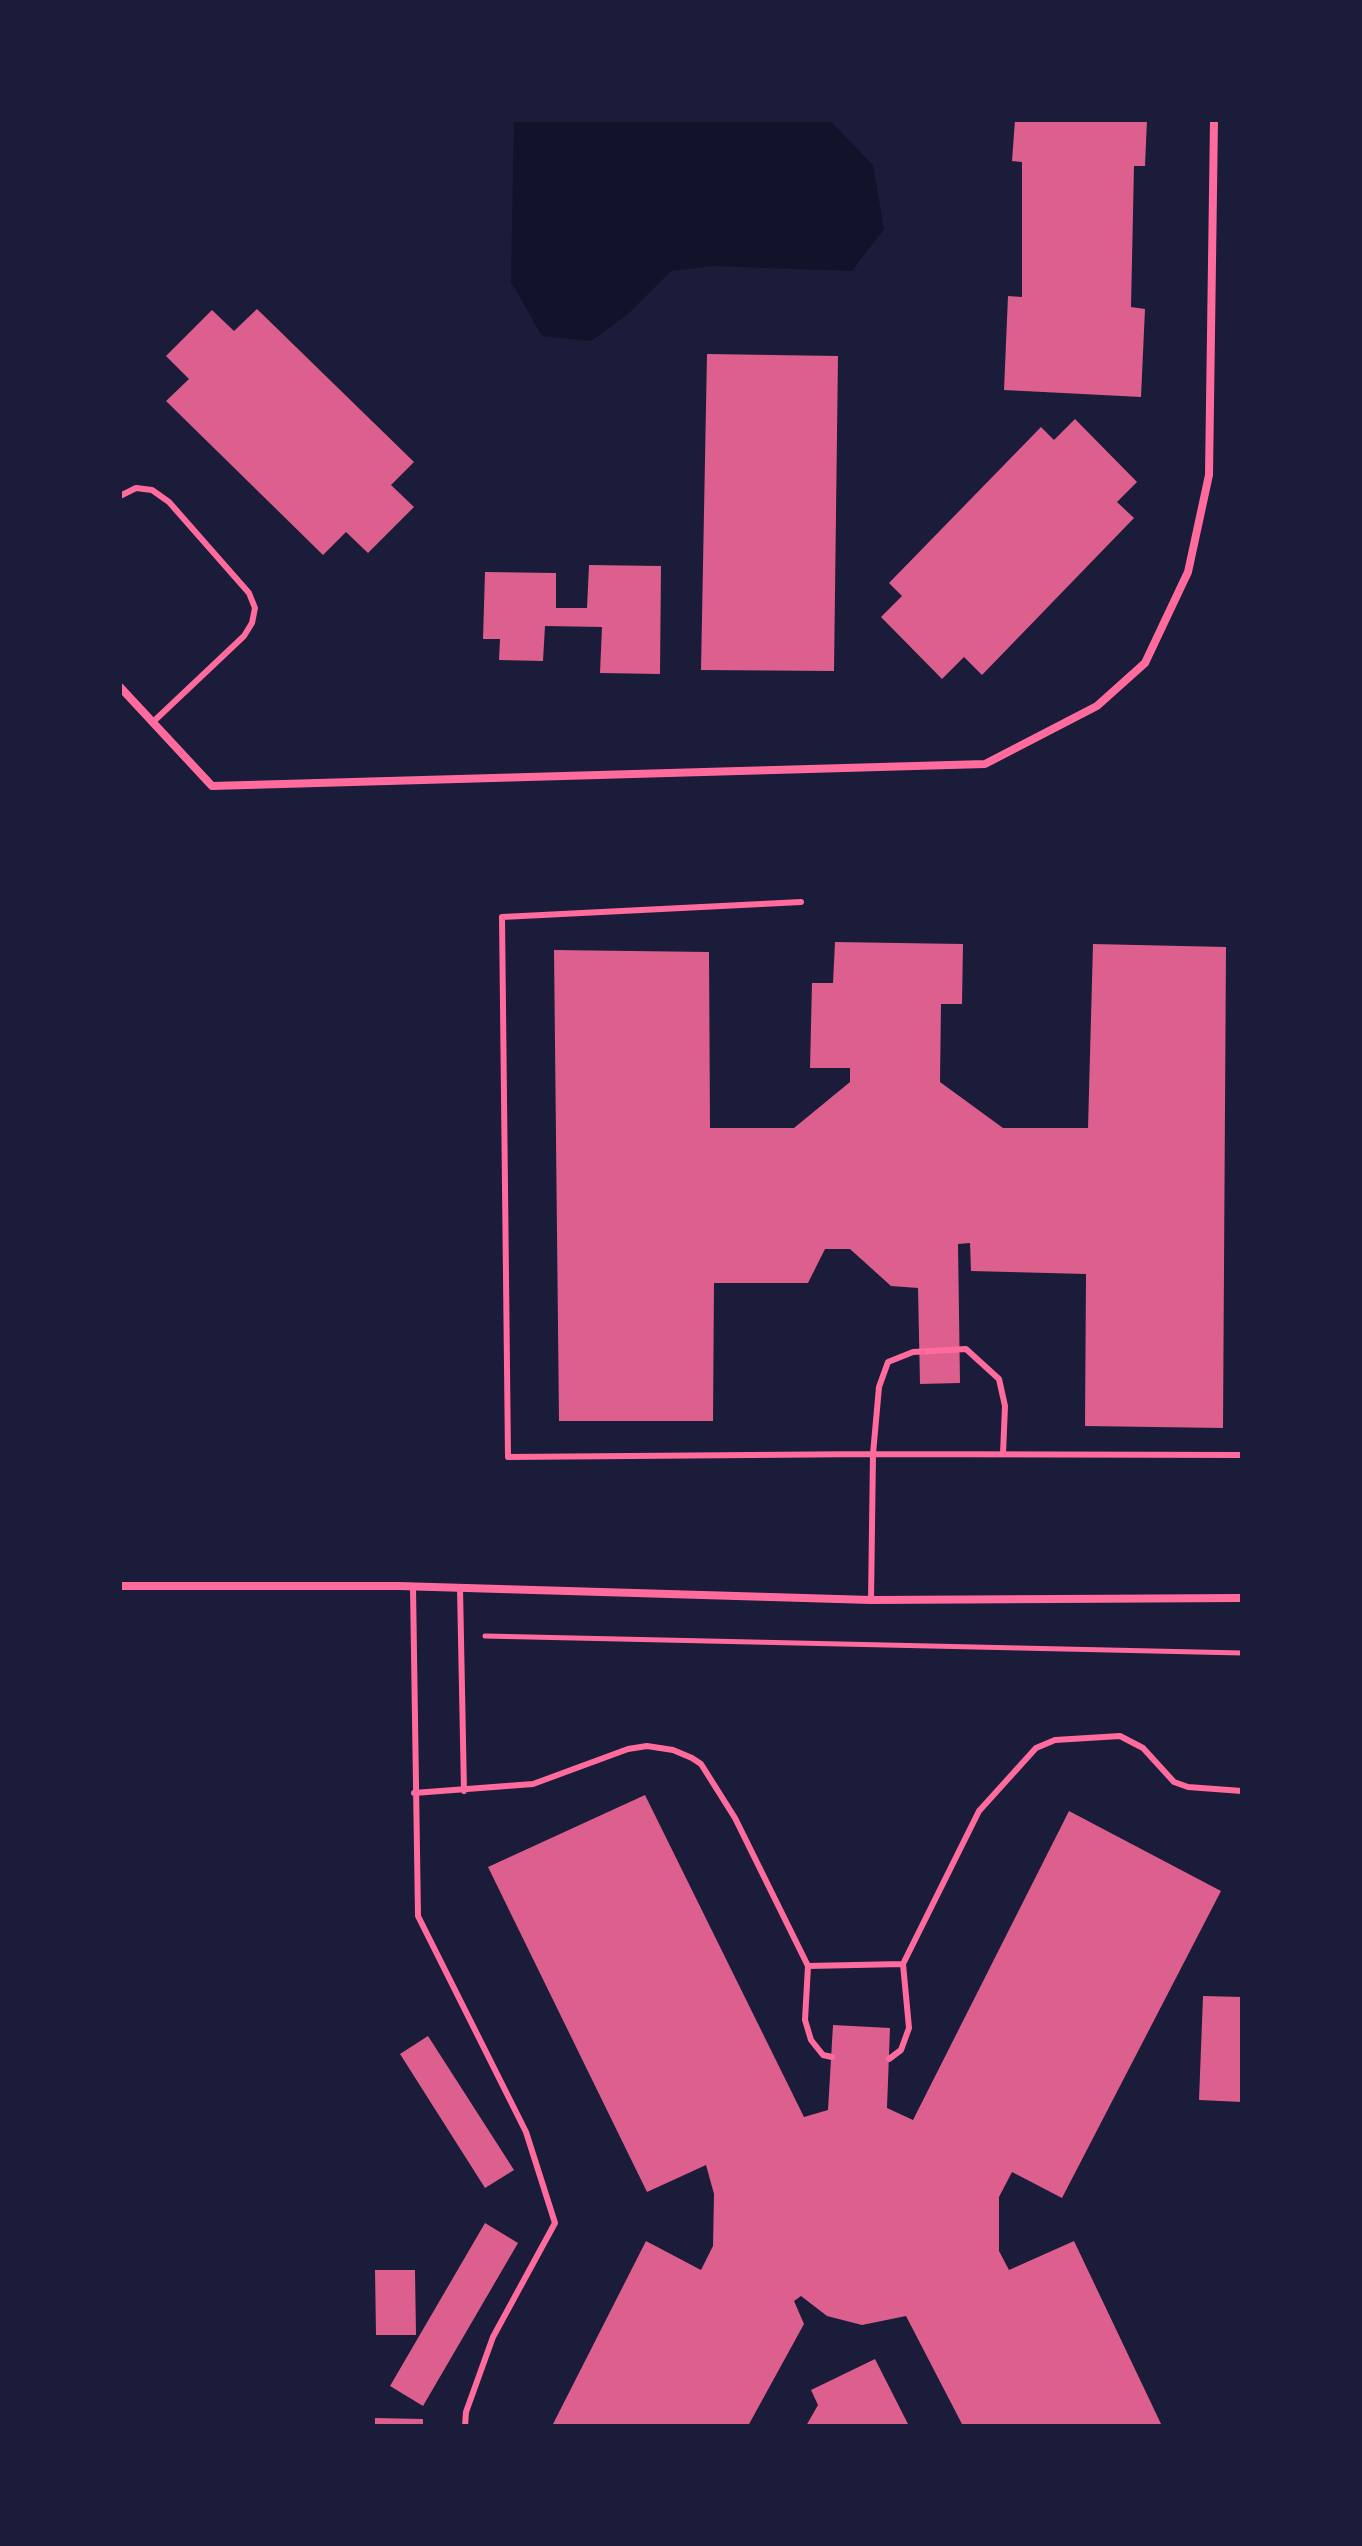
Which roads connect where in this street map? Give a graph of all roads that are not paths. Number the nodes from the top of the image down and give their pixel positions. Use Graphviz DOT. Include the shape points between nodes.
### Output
graph roads {
  1 [pos="1214,120"];
  2 [pos="120,496"];
  3 [pos="120,687"];
  4 [pos="153,722"];
  5 [pos="801,902"];
  6 [pos="873,1454"];
  7 [pos="1003,1454"];
  8 [pos="1242,1455"];
  9 [pos="120,1586"];
  10 [pos="413,1587"];
  11 [pos="460,1588"];
  12 [pos="1242,1598"];
  13 [pos="871,1600"];
  14 [pos="464,1791"];
  15 [pos="1242,1791"];
  16 [pos="414,1793"];
  17 [pos="903,1964"];
  18 [pos="808,1966"];
  19 [pos="832,2057"];
  20 [pos="889,2059"];
  21 [pos="465,2426"];
  1 -- 4 [label="street" via="1209,475 1188,572 1145,663 1097,706 985,764 212,786"];
  2 -- 4 [label="lane" via="136,488 152,490 169,502 249,593 255,608 244,636"];
  3 -- 4 [label="street"];
  5 -- 6 [label="lane" via="502,917 508,1457"];
  6 -- 7 [label="lane"];
  6 -- 7 [label="lane" via="879,1387 888,1362 913,1352 966,1349 999,1379 1005,1406"];
  6 -- 13 [label="lane"];
  7 -- 8 [label="lane"];
  9 -- 10 [label="street"];
  10 -- 11 [label="street"];
  10 -- 16 [label="lane"];
  11 -- 13 [label="street"];
  11 -- 14 [label="lane"];
  12 -- 13 [label="street"];
  14 -- 16 [label="lane"];
  14 -- 18 [label="lane" via="533,1784 628,1749 673,1750 692,1758 735,1818"];
  15 -- 17 [label="lane" via="1174,1782 1143,1748 1120,1736 1055,1740 1036,1748 979,1811"];
  16 -- 21 [label="lane" via="418,1916 526,2132 555,2223 493,2337"];
  17 -- 18 [label="lane"];
  17 -- 20 [label="lane" via="909,2028 901,2050"];
  18 -- 19 [label="lane" via="805,2020 811,2040 823,2055"];
}
